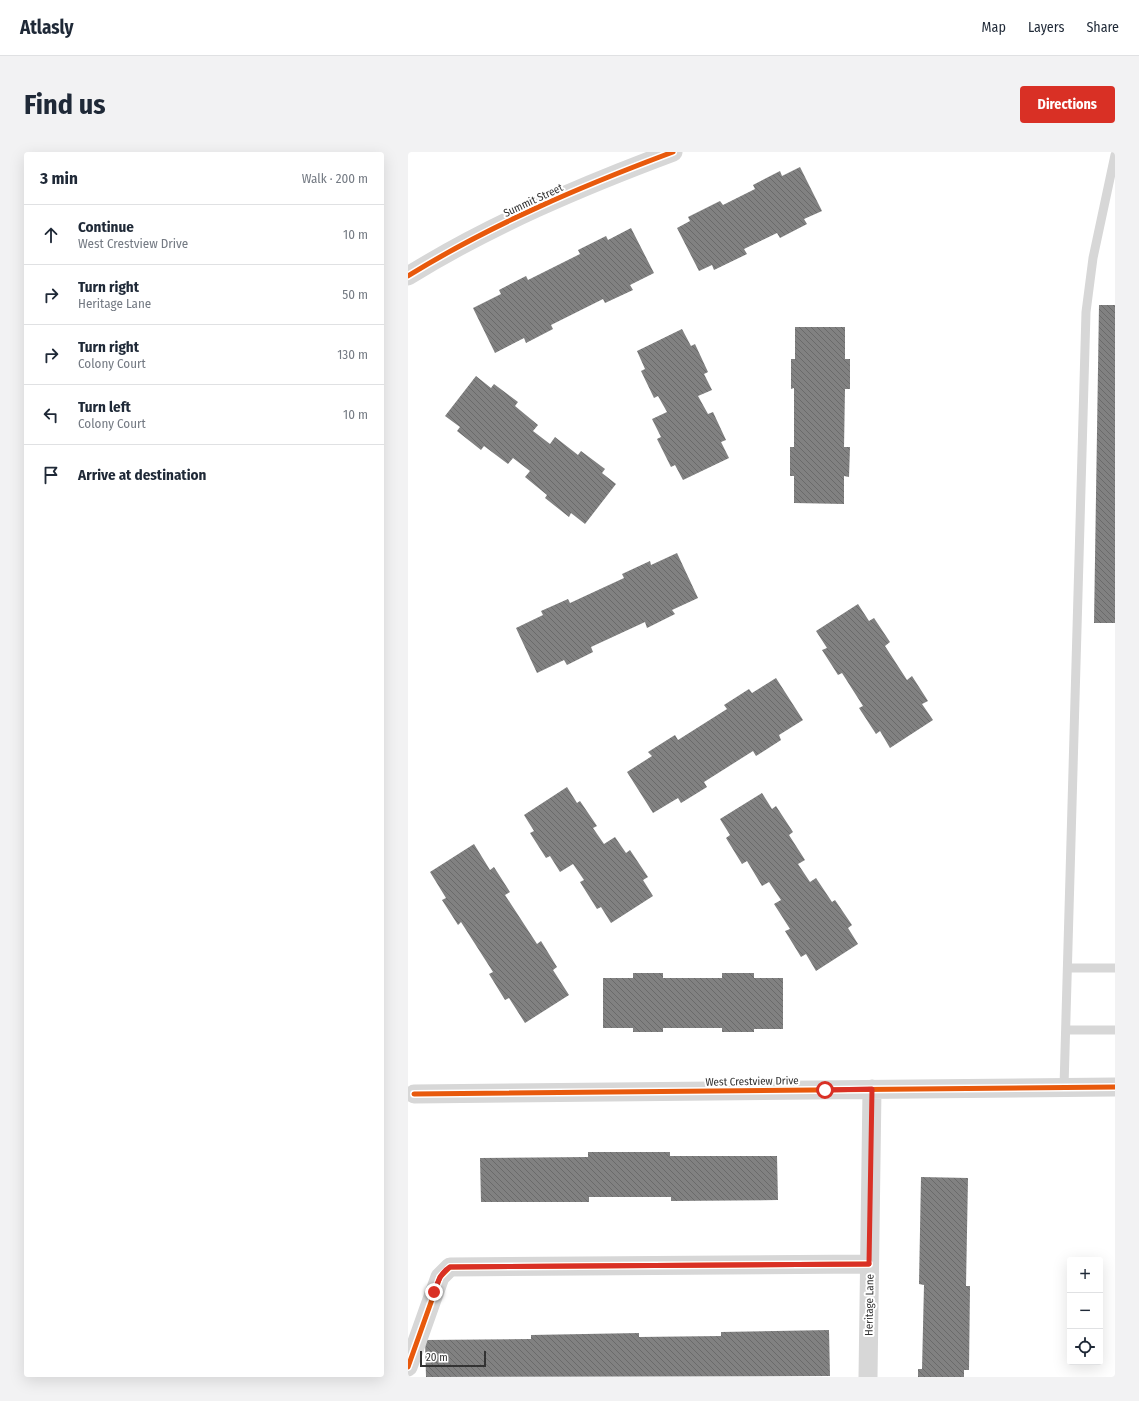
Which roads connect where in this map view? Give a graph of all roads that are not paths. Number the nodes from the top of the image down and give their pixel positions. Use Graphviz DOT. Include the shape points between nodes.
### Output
graph roads {
  1 [pos="673,152"];
  2 [pos="1115,158"];
  3 [pos="408,276"];
  4 [pos="1068,968"];
  5 [pos="1115,968"];
  6 [pos="1066,1030"];
  7 [pos="1115,1030"];
  8 [pos="1064,1087"];
  9 [pos="1115,1087"];
  10 [pos="872,1089"];
  11 [pos="411,1095"];
  12 [pos="869,1264"];
  13 [pos="408,1367"];
  14 [pos="868,1377"];
  1 -- 3 [label="street, Summit Street" via="611,175 544,205 478,237"];
  2 -- 4 [label="lane" via="1092,265 1086,312"];
  4 -- 5 [label="lane"];
  4 -- 6 [label="lane"];
  6 -- 7 [label="lane"];
  6 -- 8 [label="lane"];
  8 -- 9 [label="street, West Crestview Drive"];
  8 -- 10 [label="street, West Crestview Drive"];
  10 -- 11 [label="street, West Crestview Drive"];
  10 -- 12 [label="street, Heritage Lane"];
  12 -- 13 [label="street" via="450,1267 440,1277"];
  12 -- 14 [label="street, Heritage Lane"];
}
